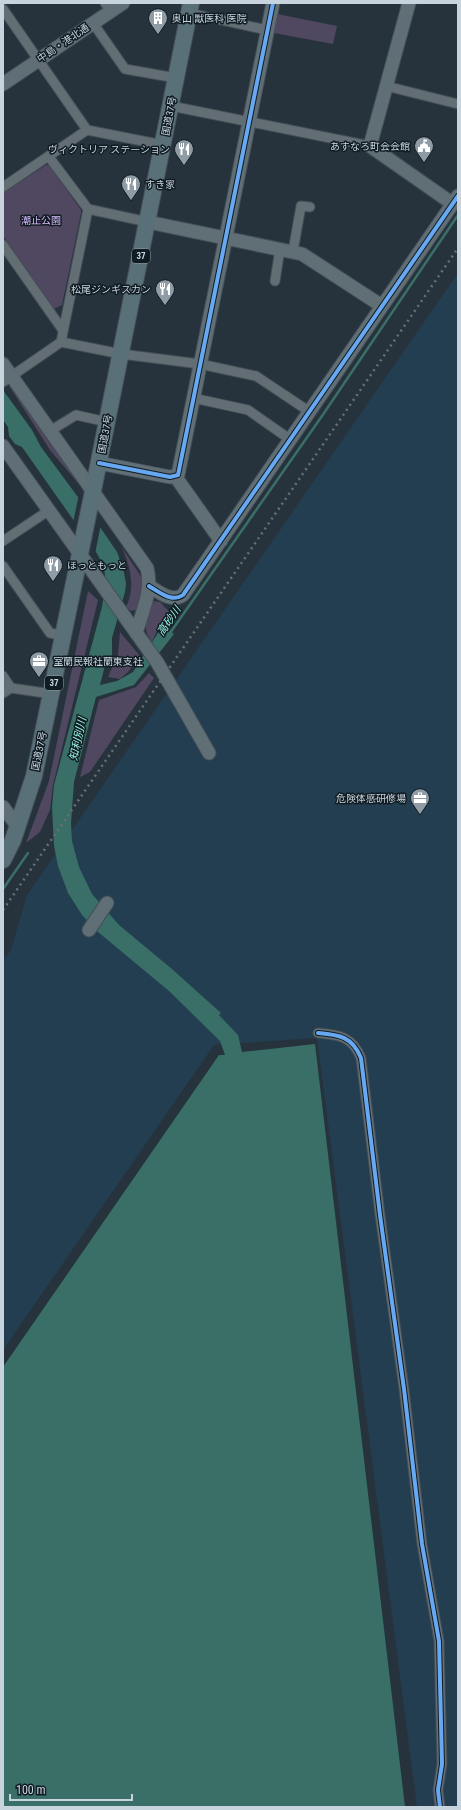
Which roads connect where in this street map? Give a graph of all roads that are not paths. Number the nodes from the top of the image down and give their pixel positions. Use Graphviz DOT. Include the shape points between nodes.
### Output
graph roads {
  1 [pos="123,3"];
  2 [pos="273,3"];
  3 [pos="409,3"];
  4 [pos="108,7"];
  5 [pos="190,8"];
  6 [pos="3,9"];
  7 [pos="93,23"];
  8 [pos="268,30"];
  9 [pos="38,60"];
  10 [pos="176,78"];
  11 [pos="3,84"];
  12 [pos="386,86"];
  13 [pos="458,104"];
  14 [pos="171,106"];
  15 [pos="248,122"];
  16 [pos="88,130"];
  17 [pos="163,145"];
  18 [pos="370,146"];
  19 [pos="49,157"];
  20 [pos="3,188"];
  21 [pos="455,200"];
  22 [pos="310,206"];
  23 [pos="88,209"];
  24 [pos="148,222"];
  25 [pos="226,238"];
  26 [pos="3,245"];
  27 [pos="286,250"];
  28 [pos="276,281"];
  29 [pos="382,306"];
  30 [pos="62,329"];
  31 [pos="61,342"];
  32 [pos="121,354"];
  33 [pos="3,364"];
  34 [pos="200,364"];
  35 [pos="7,379"];
  36 [pos="193,398"];
  37 [pos="310,412"];
  38 [pos="107,422"];
  39 [pos="50,431"];
  40 [pos="291,440"];
  41 [pos="3,446"];
  42 [pos="99,463"];
  43 [pos="175,476"];
  44 [pos="93,491"];
  45 [pos="48,511"];
  46 [pos="221,541"];
  47 [pos="3,542"];
  48 [pos="80,555"];
  49 [pos="3,566"];
  50 [pos="149,586"];
  51 [pos="136,633"];
  52 [pos="64,636"];
  53 [pos="3,676"];
  54 [pos="11,688"];
  55 [pos="3,693"];
  56 [pos="52,694"];
  57 [pos="209,754"];
  58 [pos="3,807"];
  59 [pos="18,826"];
  60 [pos="3,860"];
  61 [pos="107,903"];
  62 [pos="89,930"];
  63 [pos="318,1033"];
  64 [pos="440,1807"];
  1 -- 4 [label="street, 中島・港北通"];
  2 -- 8 [label="street"];
  3 -- 12 [label="street"];
  4 -- 7 [label="street, 中島・港北通"];
  5 -- 8 [label="street"];
  5 -- 10 [label="highway, 国道37号 / 37"];
  6 -- 9 [label="street"];
  7 -- 9 [label="street, 中島・港北通"];
  7 -- 10 [label="street" via="125,69"];
  8 -- 15 [label="street"];
  9 -- 11 [label="street, 中島・港北通"];
  9 -- 16 [label="street"];
  10 -- 14 [label="highway, 国道37号 / 37"];
  12 -- 13 [label="street"];
  12 -- 18 [label="street"];
  14 -- 15 [label="street"];
  14 -- 17 [label="highway, 国道37号 / 37"];
  15 -- 18 [label="street"];
  15 -- 25 [label="street"];
  16 -- 17 [label="street"];
  16 -- 19 [label="street"];
  17 -- 24 [label="highway, 国道37号 / 37"];
  18 -- 21 [label="street"];
  19 -- 20 [label="street"];
  19 -- 23 [label="street"];
  21 -- 29 [label="street"];
  22 -- 27 [label="street" via="301,206"];
  23 -- 24 [label="street"];
  23 -- 30 [label="street"];
  24 -- 25 [label="street"];
  24 -- 32 [label="highway, 国道37号 / 37"];
  25 -- 27 [label="street"];
  25 -- 34 [label="street"];
  26 -- 30 [label="street"];
  27 -- 28 [label="street"];
  27 -- 29 [label="street" via="311,258"];
  29 -- 37 [label="street"];
  30 -- 31 [label="street"];
  31 -- 32 [label="street"];
  31 -- 35 [label="street"];
  32 -- 34 [label="street"];
  32 -- 38 [label="highway, 国道37号 / 37"];
  33 -- 35 [label="street"];
  34 -- 36 [label="street"];
  34 -- 37 [label="street" via="256,376"];
  35 -- 39 [label="street"];
  36 -- 40 [label="street" via="248,410"];
  36 -- 43 [label="street" via="179,471"];
  37 -- 40 [label="street"];
  38 -- 39 [label="street" via="76,415"];
  38 -- 42 [label="highway, 国道37号 / 37"];
  39 -- 44 [label="street"];
  40 -- 46 [label="street"];
  41 -- 45 [label="street"];
  42 -- 43 [label="street"];
  42 -- 44 [label="highway, 国道37号 / 37"];
  43 -- 46 [label="street"];
  44 -- 48 [label="highway, 国道37号 / 37"];
  44 -- 50 [label="street" via="147,568"];
  45 -- 47 [label="street"];
  45 -- 48 [label="street"];
  46 -- 50 [label="street" via="183,595 171,598"];
  48 -- 51 [label="street"];
  48 -- 52 [label="highway, 国道37号 / 37"];
  49 -- 52 [label="street" via="50,633"];
  50 -- 51 [label="street"];
  51 -- 57 [label="street" via="157,662"];
  52 -- 56 [label="highway, 国道37号 / 37"];
  53 -- 54 [label="street"];
  54 -- 55 [label="street"];
  54 -- 56 [label="street"];
  56 -- 59 [label="highway, 国道37号 / 37" via="34,776"];
  58 -- 59 [label="street"];
  59 -- 60 [label="highway, 国道37号 / 37"];
  61 -- 62 [label="street"];
  63 -- 64 [label="street" via="339,1035 350,1041 357,1048 360,1058 422,1544 440,1641"];
}
